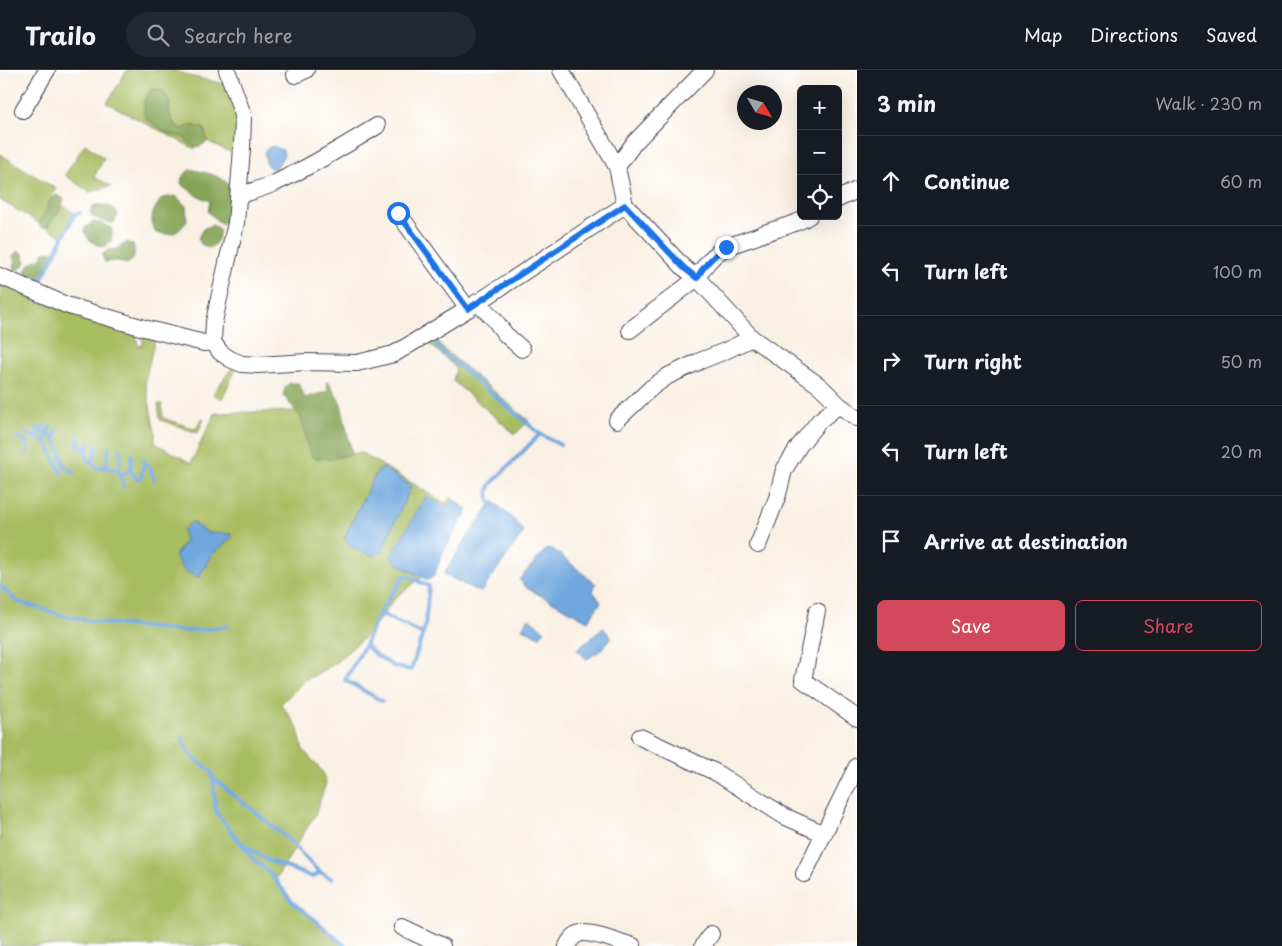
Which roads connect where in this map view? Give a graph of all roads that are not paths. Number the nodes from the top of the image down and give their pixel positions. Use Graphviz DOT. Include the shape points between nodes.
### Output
graph roads {
  1 [pos="47,70"];
  2 [pos="227,70"];
  3 [pos="561,70"];
  4 [pos="705,70"];
  5 [pos="23,110"];
  6 [pos="377,126"];
  7 [pos="616,167"];
  8 [pos="857,190"];
  9 [pos="238,196"];
  10 [pos="842,197"];
  11 [pos="625,205"];
  12 [pos="398,213"];
  13 [pos="801,220"];
  14 [pos="0,276"];
  15 [pos="697,278"];
  16 [pos="472,306"];
  17 [pos="630,330"];
  18 [pos="752,338"];
  19 [pos="213,342"];
  20 [pos="522,349"];
  21 [pos="839,405"];
  22 [pos="857,418"];
  23 [pos="617,420"];
  24 [pos="758,545"];
  25 [pos="817,611"];
  26 [pos="857,718"];
  27 [pos="640,737"];
  28 [pos="857,766"];
  29 [pos="824,834"];
  30 [pos="804,874"];
  31 [pos="402,927"];
  32 [pos="442,946"];
  33 [pos="567,946"];
  34 [pos="633,946"];
  1 -- 5 [label="street"];
  2 -- 9 [label="street" via="243,115"];
  3 -- 7 [label="street"];
  4 -- 7 [label="street" via="634,143"];
  6 -- 9 [label="street" via="302,170"];
  7 -- 11 [label="street"];
  8 -- 10 [label="street"];
  9 -- 19 [label="street" via="236,223 214,322"];
  11 -- 15 [label="street"];
  11 -- 16 [label="street"];
  12 -- 16 [label="street"];
  13 -- 15 [label="street" via="726,247"];
  14 -- 19 [label="street" via="66,305 144,328 204,343"];
  15 -- 17 [label="street"];
  15 -- 18 [label="street"];
  16 -- 19 [label="street" via="394,354 357,363 242,364 230,360"];
  16 -- 20 [label="street" via="494,319"];
  18 -- 21 [label="street" via="820,386"];
  18 -- 23 [label="street" via="668,376"];
  21 -- 22 [label="street"];
  21 -- 24 [label="street" via="819,421 784,470 777,498"];
  25 -- 26 [label="street" via="803,680"];
  27 -- 29 [label="street" via="715,772 784,816"];
  28 -- 29 [label="street"];
  29 -- 30 [label="street"];
  31 -- 32 [label="street"];
  33 -- 34 [label="street" via="582,933"];
}
